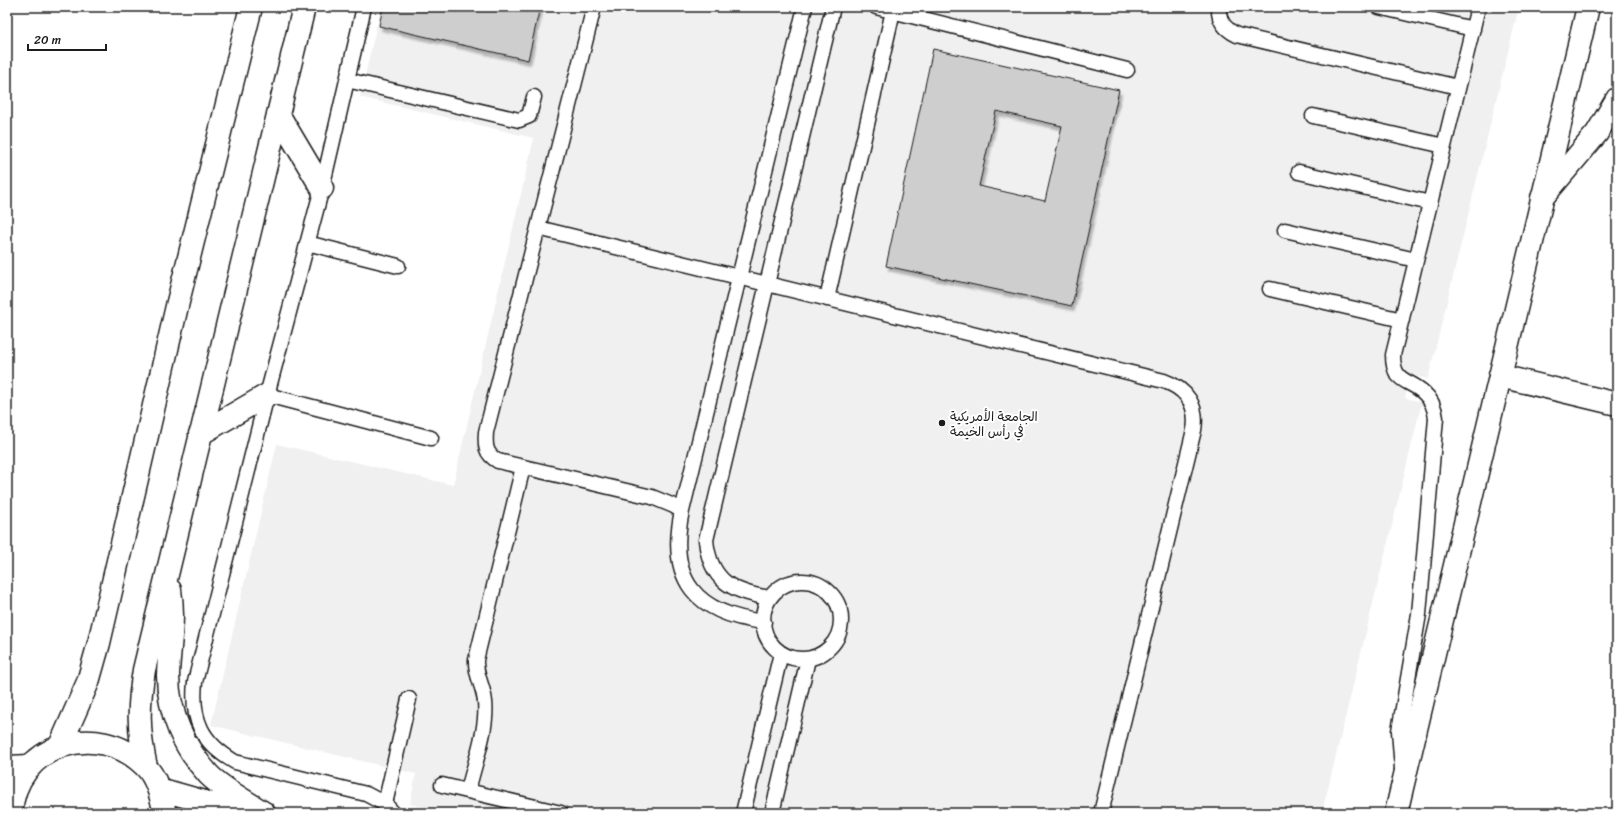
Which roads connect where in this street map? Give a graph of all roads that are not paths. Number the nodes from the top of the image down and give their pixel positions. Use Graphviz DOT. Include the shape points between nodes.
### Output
graph roads {
  1 [pos="251,7"];
  2 [pos="304,7"];
  3 [pos="364,7"];
  4 [pos="594,7"];
  5 [pos="805,7"];
  6 [pos="834,7"];
  7 [pos="876,7"];
  8 [pos="1219,7"];
  9 [pos="1379,7"];
  10 [pos="1478,7"];
  11 [pos="1588,7"];
  12 [pos="893,11"];
  13 [pos="1472,29"];
  14 [pos="1127,70"];
  15 [pos="347,80"];
  16 [pos="1458,87"];
  17 [pos="534,97"];
  18 [pos="1617,99"];
  19 [pos="278,114"];
  20 [pos="1314,116"];
  21 [pos="1444,146"];
  22 [pos="1299,172"];
  23 [pos="322,188"];
  24 [pos="1542,198"];
  25 [pos="1430,203"];
  26 [pos="538,228"];
  27 [pos="1285,230"];
  28 [pos="307,243"];
  29 [pos="1416,260"];
  30 [pos="398,266"];
  31 [pos="739,277"];
  32 [pos="767,284"];
  33 [pos="1270,289"];
  34 [pos="827,298"];
  35 [pos="1402,320"];
  36 [pos="1500,376"];
  37 [pos="267,395"];
  38 [pos="1617,404"];
  39 [pos="200,434"];
  40 [pos="431,438"];
  41 [pos="523,467"];
  42 [pos="682,511"];
  43 [pos="168,576"];
  44 [pos="770,598"];
  45 [pos="764,622"];
  46 [pos="781,653"];
  47 [pos="808,659"];
  48 [pos="409,699"];
  49 [pos="60,746"];
  50 [pos="30,766"];
  51 [pos="7,767"];
  52 [pos="146,767"];
  53 [pos="1404,777"];
  54 [pos="442,785"];
  55 [pos="159,789"];
  56 [pos="468,791"];
  57 [pos="389,809"];
  58 [pos="11,813"];
  59 [pos="165,813"];
  60 [pos="244,813"];
  61 [pos="264,813"];
  62 [pos="562,813"];
  63 [pos="743,813"];
  64 [pos="772,813"];
  65 [pos="1101,813"];
  66 [pos="1396,813"];
  1 -- 49 [label="main road" via="177,306 99,643 88,682"];
  2 -- 19 [label="main road"];
  3 -- 15 [label="lane"];
  4 -- 26 [label="lane"];
  5 -- 31 [label="lane"];
  6 -- 32 [label="lane"];
  7 -- 12 [label="lane"];
  8 -- 16 [label="lane" via="1221,20 1237,35"];
  9 -- 13 [label="lane"];
  10 -- 13 [label="lane"];
  11 -- 24 [label="main road"];
  12 -- 14 [label="lane"];
  12 -- 34 [label="lane"];
  13 -- 16 [label="lane"];
  15 -- 17 [label="lane" via="519,120 528,116"];
  15 -- 23 [label="lane"];
  16 -- 21 [label="lane"];
  18 -- 24 [label="main road" via="1597,133"];
  19 -- 23 [label="main road"];
  19 -- 39 [label="main road"];
  20 -- 21 [label="lane"];
  21 -- 25 [label="lane"];
  22 -- 25 [label="lane"];
  23 -- 28 [label="lane"];
  24 -- 36 [label="main road"];
  25 -- 29 [label="lane"];
  26 -- 31 [label="lane"];
  26 -- 41 [label="lane" via="486,432 486,447 492,458"];
  27 -- 29 [label="lane"];
  28 -- 30 [label="lane"];
  28 -- 37 [label="lane"];
  29 -- 35 [label="lane"];
  31 -- 32 [label="lane"];
  31 -- 42 [label="lane"];
  32 -- 34 [label="lane"];
  32 -- 44 [label="lane" via="706,540 712,566 728,585 740,592"];
  33 -- 35 [label="lane"];
  34 -- 65 [label="lane" via="1164,381 1174,384 1190,399 1196,420 1194,430"];
  35 -- 53 [label="lane" via="1393,364 1401,379 1424,393 1430,400 1436,418 1419,614 1399,731"];
  36 -- 38 [label="main road"];
  36 -- 53 [label="main road"];
  37 -- 39 [label="main road"];
  37 -- 40 [label="lane"];
  37 -- 57 [label="lane" via="195,682 195,714 200,729 209,743 234,762 356,790 376,798"];
  39 -- 43 [label="main road"];
  41 -- 42 [label="lane" via="652,497"];
  41 -- 56 [label="lane" via="476,660 475,667 483,690 486,712"];
  42 -- 45 [label="lane" via="677,542 678,558 682,573 690,587 701,601 715,610 747,620"];
  43 -- 52 [label="main road" via="140,694 140,739"];
  43 -- 61 [label="main road" via="173,627 169,690 175,720 194,756 210,775"];
  44 -- 45 [label="lane"];
  44 -- 47 [label="lane" via="786,585 796,582 816,583 833,595 841,614 839,634 827,651"];
  45 -- 46 [label="lane" via="767,637"];
  46 -- 47 [label="lane" via="798,659"];
  46 -- 63 [label="lane"];
  47 -- 64 [label="lane"];
  48 -- 57 [label="lane"];
  49 -- 50 [label="main road" via="44,754"];
  49 -- 52 [label="main road" via="83,741 106,743 128,752"];
  50 -- 51 [label="main road"];
  50 -- 58 [label="main road" via="18,783 11,803"];
  52 -- 55 [label="main road"];
  53 -- 66 [label="main road"];
  54 -- 56 [label="lane"];
  55 -- 59 [label="main road"];
  55 -- 60 [label="main road"];
  56 -- 62 [label="lane"];
}
